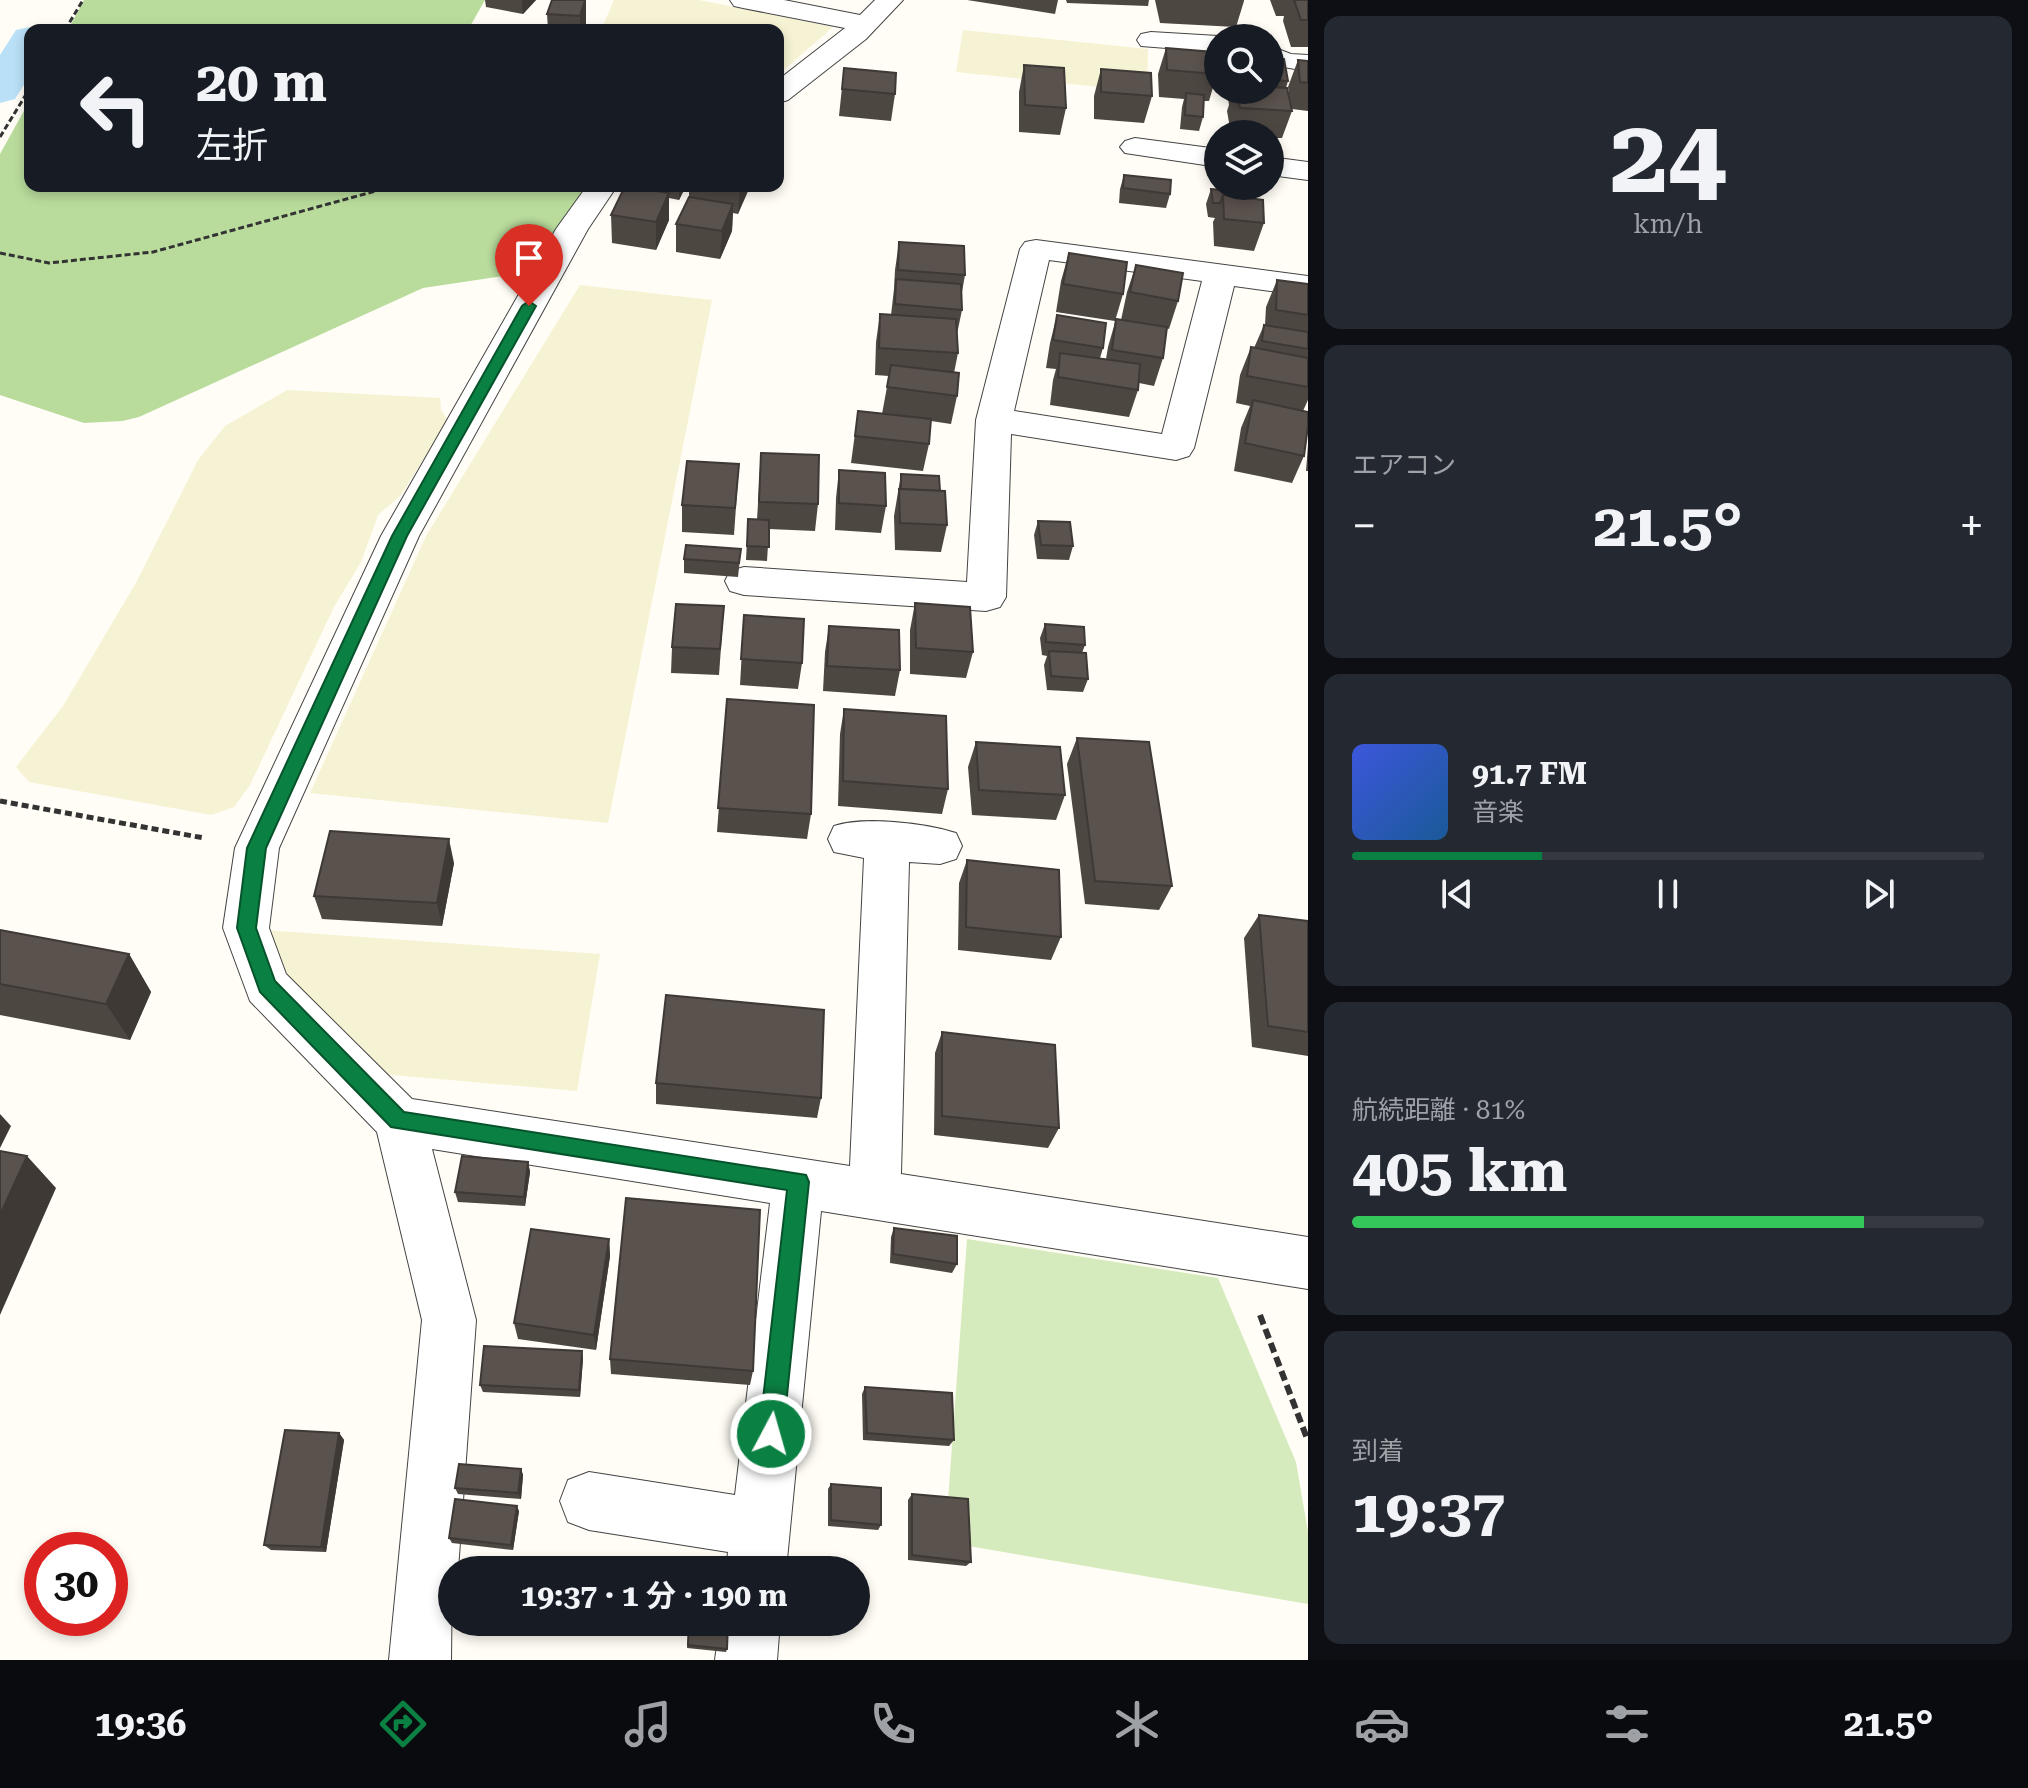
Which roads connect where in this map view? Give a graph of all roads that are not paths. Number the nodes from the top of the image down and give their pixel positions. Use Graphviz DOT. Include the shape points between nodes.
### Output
graph roads {
  1 [pos="743,0"];
  2 [pos="890,0"];
  3 [pos="866,24"];
  4 [pos="1151,40"];
  5 [pos="1204,48"];
  6 [pos="1284,61"];
  7 [pos="1308,63"];
  8 [pos="784,89"];
  9 [pos="1135,147"];
  10 [pos="1204,153"];
  11 [pos="1284,168"];
  12 [pos="1308,171"];
  13 [pos="598,192"];
  14 [pos="1220,275"];
  15 [pos="1308,286"];
  16 [pos="994,420"];
  17 [pos="744,581"];
  18 [pos="940,846"];
  19 [pos="399,1120"];
  20 [pos="798,1182"];
  21 [pos="875,1194"];
  22 [pos="1308,1263"];
  23 [pos="589,1501"];
  24 [pos="758,1549"];
  25 [pos="749,1636"];
  26 [pos="420,1660"];
  27 [pos="746,1660"];
  1 -- 3 [label="street"];
  2 -- 3 [label="street"];
  3 -- 8 [label="street"];
  4 -- 5 [label="street"];
  6 -- 7 [label="street"];
  9 -- 10 [label="street" via="1177,144"];
  11 -- 12 [label="street"];
  13 -- 19 [label="street" via="400,536 257,848 246,928 267,986"];
  14 -- 15 [label="street"];
  14 -- 16 [label="street" via="1036,249"];
  14 -- 16 [label="street" via="1176,448"];
  16 -- 17 [label="street" via="986,597 814,602"];
  18 -- 21 [label="street" via="868,840"];
  19 -- 20 [label="street"];
  19 -- 26 [label="street" via="449,1320"];
  20 -- 21 [label="street"];
  20 -- 24 [label="street"];
  21 -- 22 [label="street"];
  23 -- 24 [label="street"];
  25 -- 27 [label="street"];
}
